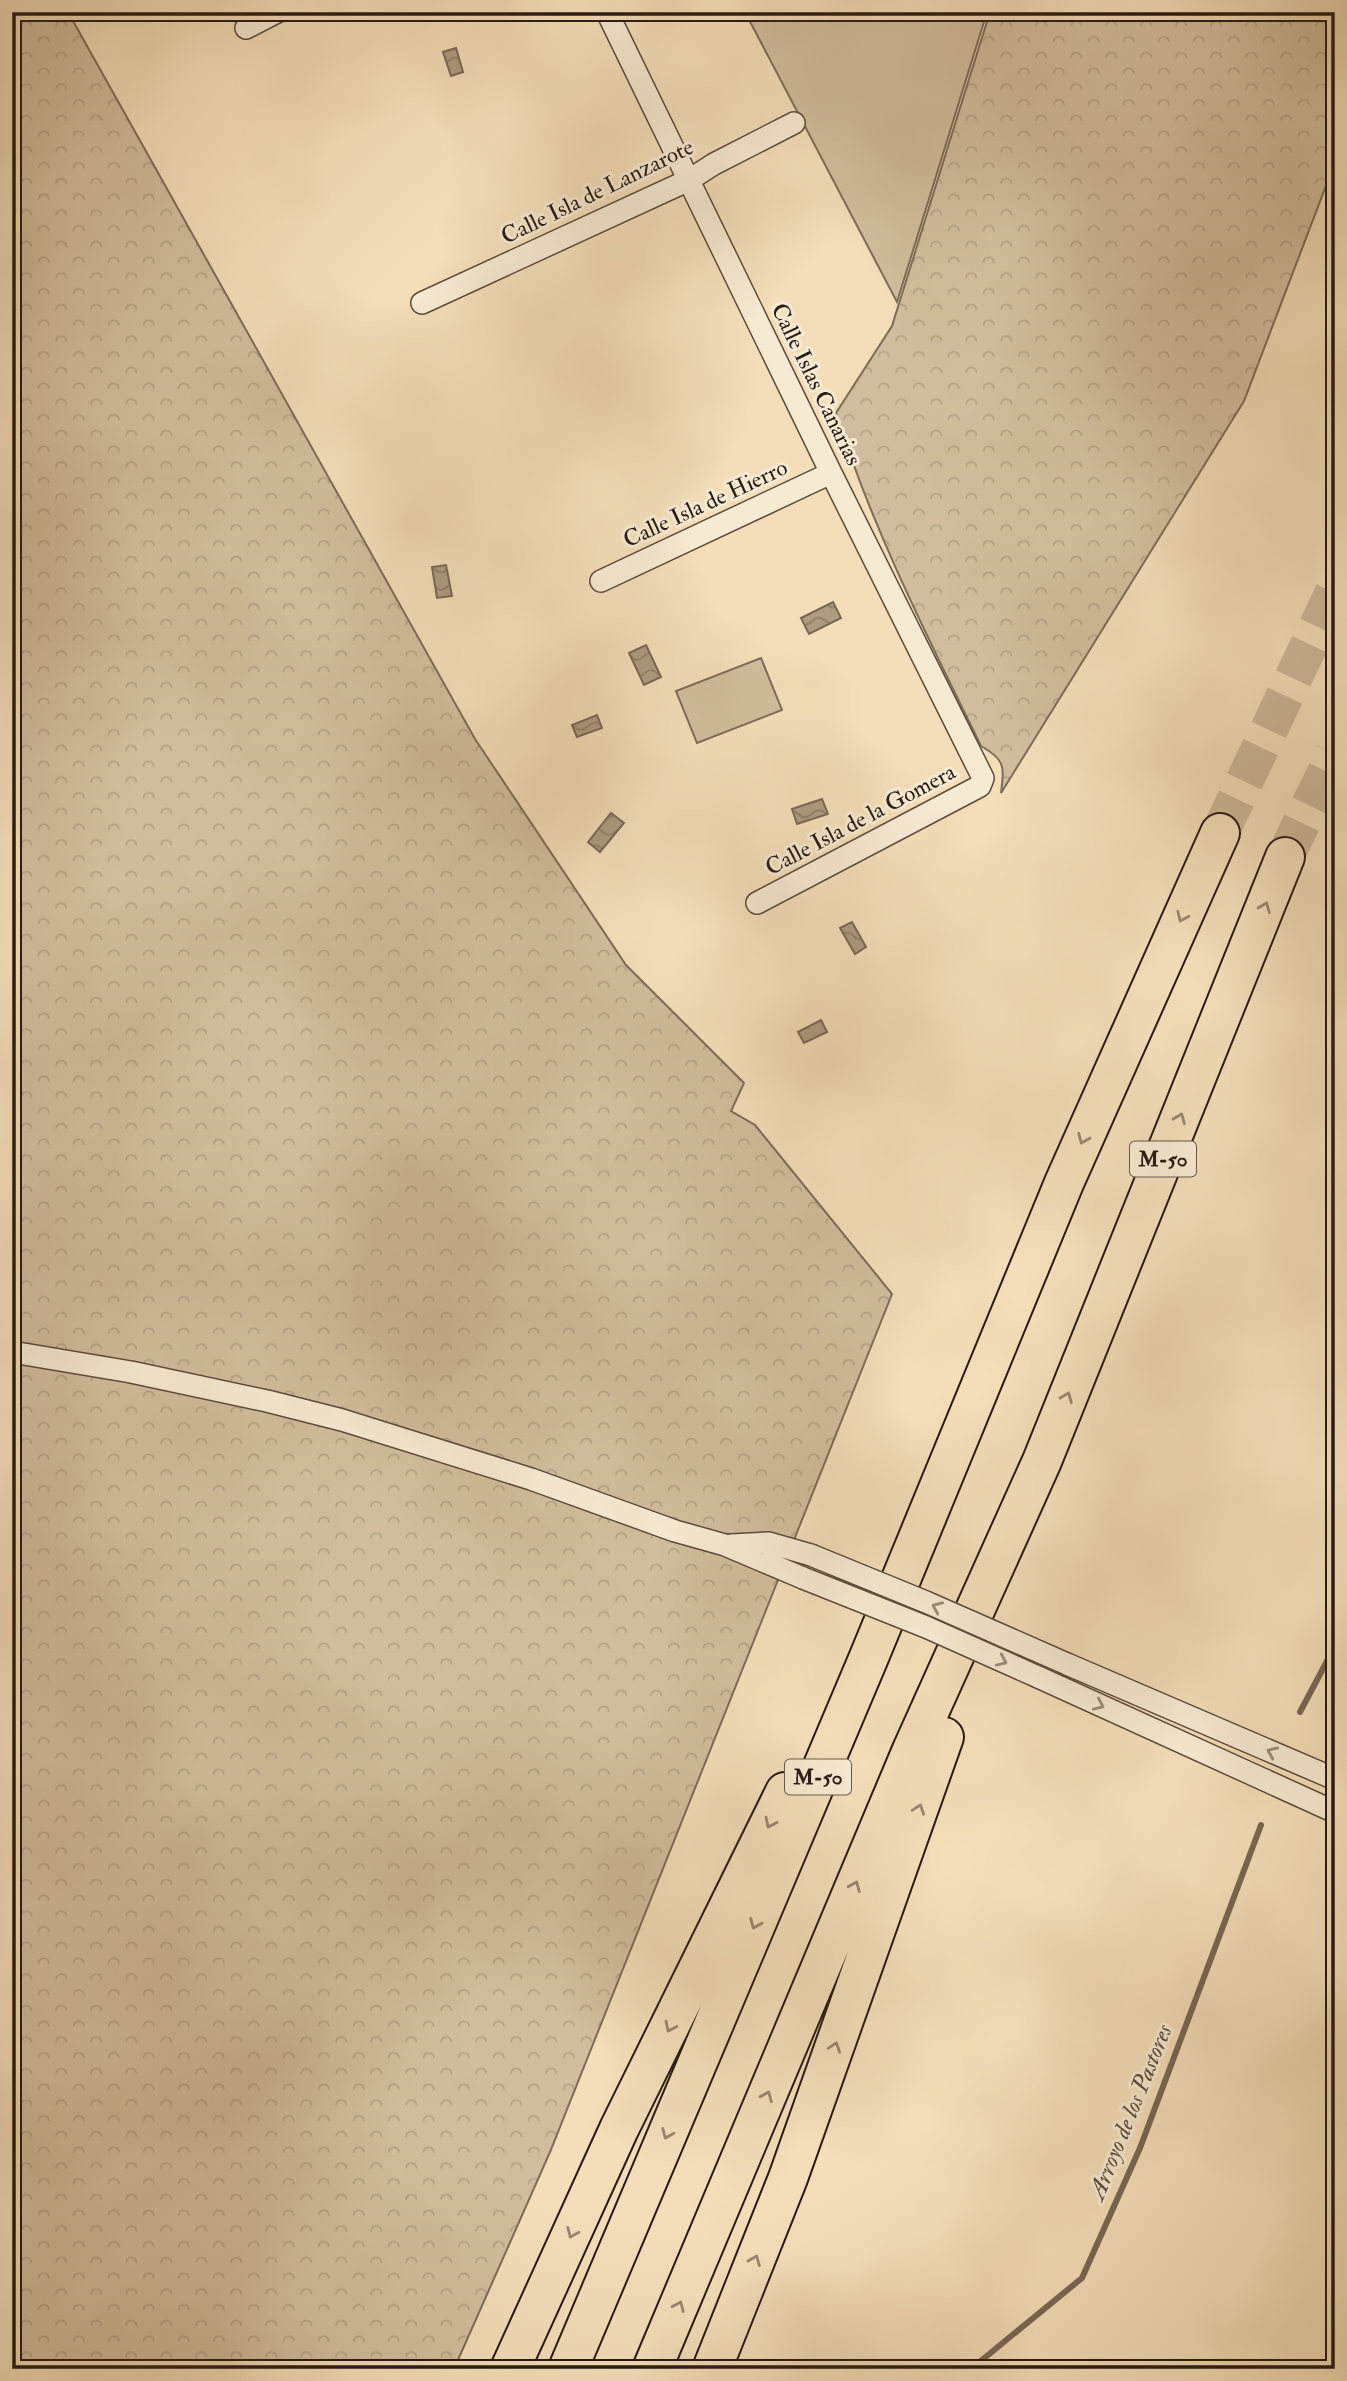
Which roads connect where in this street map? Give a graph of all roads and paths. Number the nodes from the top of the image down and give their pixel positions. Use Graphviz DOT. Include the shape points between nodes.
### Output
graph roads {
  1 [pos="277,12"];
  2 [pos="607,12"];
  3 [pos="246,28"];
  4 [pos="794,123"];
  5 [pos="689,180"];
  6 [pos="422,303"];
  7 [pos="831,473"];
  8 [pos="601,581"];
  9 [pos="983,778"];
  10 [pos="1220,833"];
  11 [pos="1285,857"];
  12 [pos="757,903"];
  13 [pos="1064,1183"];
  14 [pos="12,1352"];
  15 [pos="1042,1461"];
  16 [pos="725,1545"];
  17 [pos="1335,1779"];
  18 [pos="1335,1812"];
  19 [pos="510,2369"];
  20 [pos="568,2369"];
  21 [pos="652,2369"];
  22 [pos="712,2369"];
  1 -- 3 [label="street"];
  2 -- 5 [label="street, Calle Islas Canarias"];
  4 -- 5 [label="street, Calle Isla de Lanzarote"];
  5 -- 6 [label="street, Calle Isla de Lanzarote"];
  5 -- 7 [label="street, Calle Islas Canarias"];
  7 -- 8 [label="street, Calle Isla de Hierro"];
  7 -- 9 [label="street, Calle Islas Canarias"];
  9 -- 12 [label="street, Calle Isla de la Gomera" via="980,786"];
  10 -- 13 [label="highway, M-50, one-way"];
  15 -- 11 [label="highway, M-50, one-way"];
  13 -- 19 [label="highway, one-way" via="1003,1297 828,1704 619,2129"];
  13 -- 20 [label="highway, M-50, one-way"];
  14 -- 16 [label="street" via="131,1372 342,1420"];
  21 -- 15 [label="highway, M-50, one-way" via="912,1750"];
  22 -- 15 [label="highway, one-way" via="788,2178"];
  17 -- 16 [label="street, one-way, bridge" via="811,1555 769,1543"];
  16 -- 18 [label="street, one-way, bridge" via="926,1627"];
}
